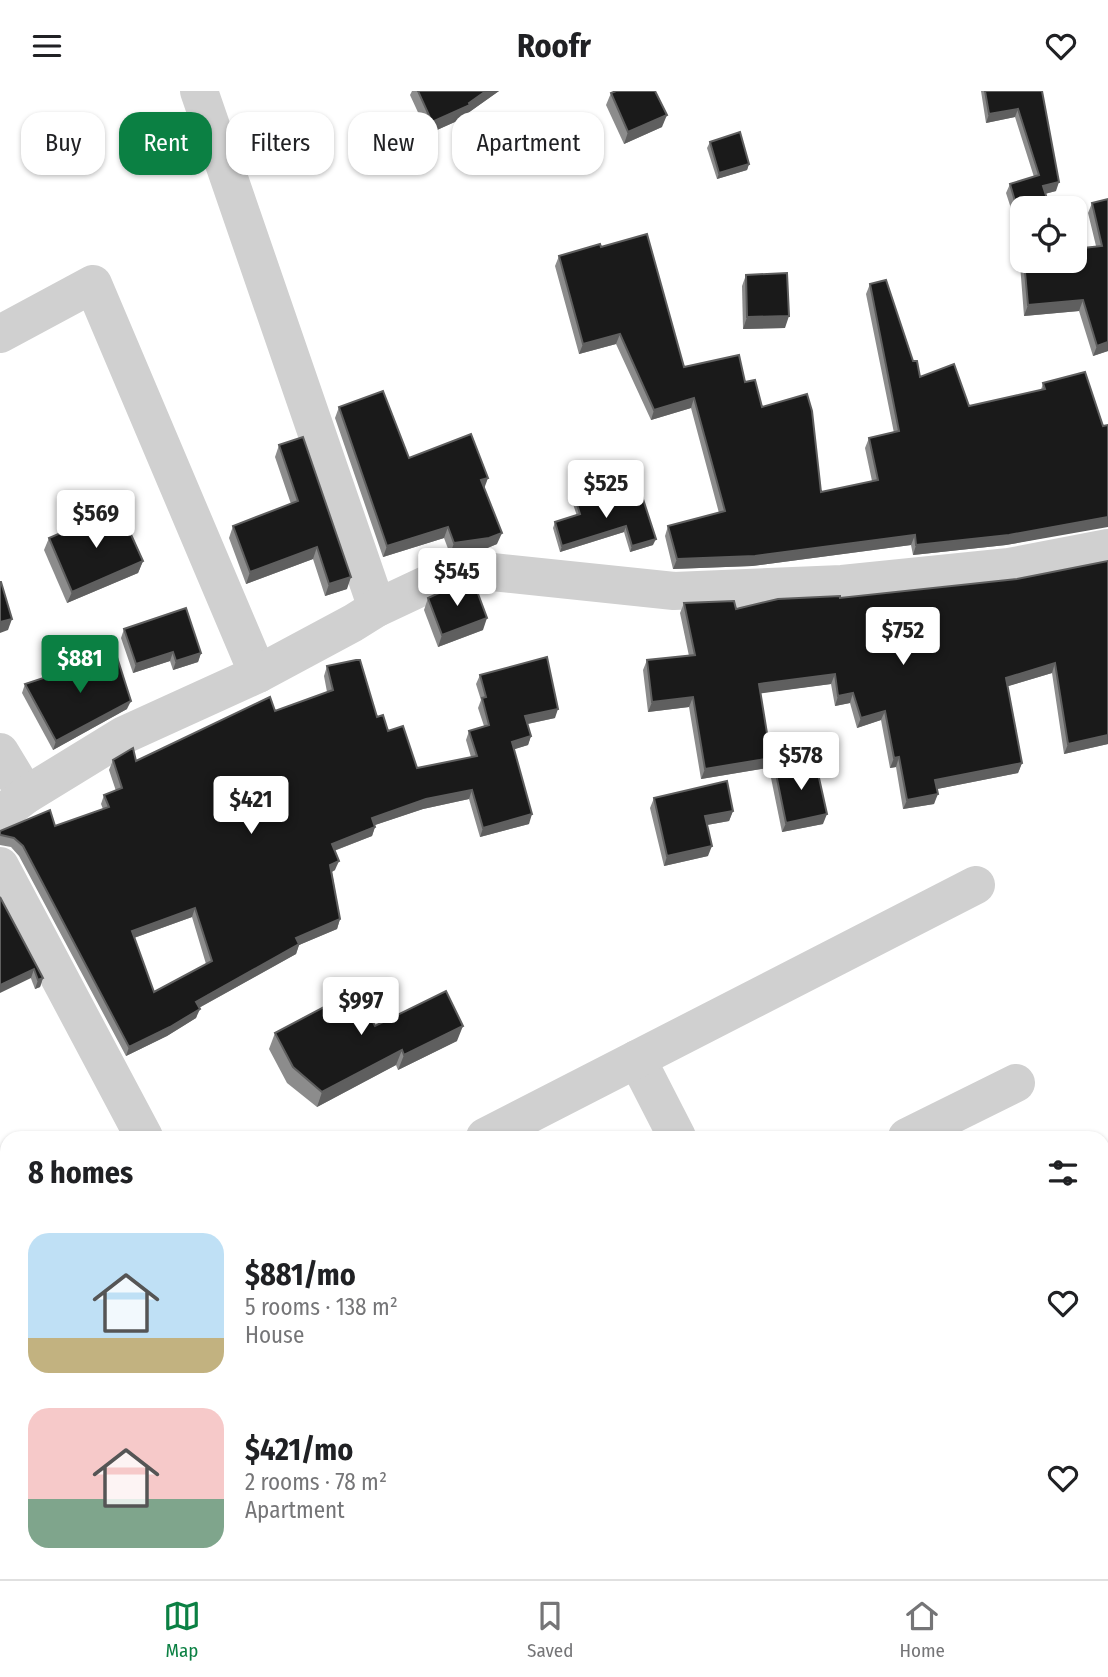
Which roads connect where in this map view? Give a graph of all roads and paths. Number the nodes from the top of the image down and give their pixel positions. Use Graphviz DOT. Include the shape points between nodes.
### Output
graph roads {
  1 [pos="199,91"];
  2 [pos="0,334"];
  3 [pos="1108,548"];
  4 [pos="377,608"];
  5 [pos="258,674"];
  6 [pos="0,752"];
  7 [pos="13,805"];
  8 [pos="0,866"];
  9 [pos="976,885"];
  10 [pos="637,1059"];
  11 [pos="1016,1083"];
  12 [pos="141,1131"];
  13 [pos="497,1131"];
  14 [pos="674,1131"];
  15 [pos="919,1131"];
  1 -- 4 [label="street"];
  2 -- 5 [label="street" via="93,284"];
  3 -- 4 [label="street" via="996,568 842,584 674,591 483,571 443,577"];
  4 -- 5 [label="street"];
  5 -- 7 [label="street" via="124,735"];
  6 -- 7 [label="street"];
  8 -- 12 [label="street"];
  9 -- 10 [label="street"];
  10 -- 13 [label="street"];
  10 -- 14 [label="street"];
  11 -- 15 [label="street"];
}
